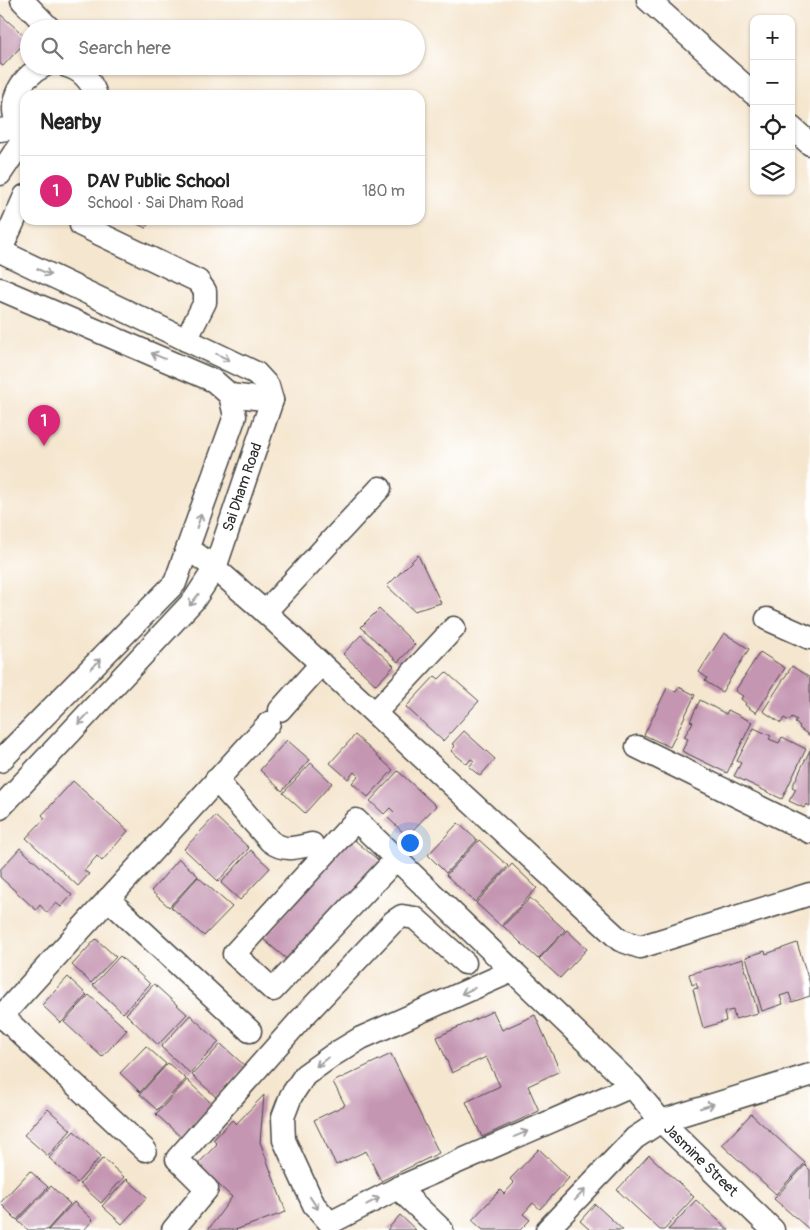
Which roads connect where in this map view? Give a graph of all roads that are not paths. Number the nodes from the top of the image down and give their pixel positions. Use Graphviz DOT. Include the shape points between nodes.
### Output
graph roads {
  1 [pos="22,0"];
  2 [pos="648,0"];
  3 [pos="41,20"];
  4 [pos="29,75"];
  5 [pos="84,75"];
  6 [pos="94,90"];
  7 [pos="750,90"];
  8 [pos="795,131"];
  9 [pos="18,132"];
  10 [pos="810,144"];
  11 [pos="0,174"];
  12 [pos="20,207"];
  13 [pos="82,225"];
  14 [pos="0,252"];
  15 [pos="0,289"];
  16 [pos="186,340"];
  17 [pos="230,395"];
  18 [pos="272,400"];
  19 [pos="380,488"];
  20 [pos="189,549"];
  21 [pos="215,568"];
  22 [pos="264,612"];
  23 [pos="767,619"];
  24 [pos="454,628"];
  25 [pos="810,638"];
  26 [pos="321,664"];
  27 [pos="375,714"];
  28 [pos="637,747"];
  29 [pos="0,761"];
  30 [pos="216,780"];
  31 [pos="0,808"];
  32 [pos="810,832"];
  33 [pos="312,844"];
  34 [pos="397,858"];
  35 [pos="810,894"];
  36 [pos="108,899"];
  37 [pos="465,963"];
  38 [pos="512,971"];
  39 [pos="1,1017"];
  40 [pos="250,1031"];
  41 [pos="810,1075"];
  42 [pos="632,1086"];
  43 [pos="660,1120"];
  44 [pos="145,1150"];
  45 [pos="398,1188"];
  46 [pos="173,1230"];
  47 [pos="442,1230"];
  48 [pos="547,1230"];
  49 [pos="773,1230"];
  1 -- 3 [label="street"];
  2 -- 7 [label="street"];
  4 -- 9 [label="street" via="16,93 14,107"];
  5 -- 6 [label="street"];
  8 -- 10 [label="street"];
  9 -- 11 [label="street"];
  12 -- 14 [label="street"];
  13 -- 16 [label="street" via="198,281 205,291 205,302"];
  14 -- 16 [label="street, one-way"];
  17 -- 15 [label="street, one-way" via="214,381 188,369"];
  16 -- 18 [label="street, one-way" via="256,373 268,386"];
  17 -- 18 [label="street"];
  20 -- 17 [label="street, Sai Dham Road, one-way" via="235,416"];
  18 -- 21 [label="street, Sai Dham Road"];
  19 -- 22 [label="street"];
  20 -- 21 [label="street"];
  29 -- 20 [label="street, Sai Dham Road, one-way" via="176,583"];
  21 -- 22 [label="street"];
  21 -- 31 [label="street, Sai Dham Road, one-way" via="194,600"];
  22 -- 26 [label="street"];
  23 -- 25 [label="street"];
  24 -- 27 [label="street"];
  26 -- 27 [label="street"];
  26 -- 30 [label="street"];
  27 -- 35 [label="street" via="620,940 640,947"];
  28 -- 32 [label="street"];
  30 -- 33 [label="street" via="278,848 288,850"];
  30 -- 36 [label="street"];
  34 -- 34 [label="street, Jasmine Street" via="273,990 234,954 356,820"];
  34 -- 38 [label="street, Jasmine Street"];
  36 -- 39 [label="street"];
  36 -- 40 [label="street"];
  37 -- 46 [label="street" via="415,918 402,916 393,922 301,1018 177,1158 207,1189"];
  38 -- 42 [label="street, Jasmine Street"];
  38 -- 45 [label="street, one-way" via="362,1038 305,1075 291,1096 283,1117 284,1140 314,1204 330,1223"];
  39 -- 44 [label="street"];
  43 -- 41 [label="street, one-way"];
  42 -- 43 [label="street, Jasmine Street"];
  45 -- 42 [label="street, one-way"];
  48 -- 43 [label="street, one-way" via="635,1138"];
  43 -- 49 [label="street, Jasmine Street"];
  45 -- 47 [label="street"];
}
